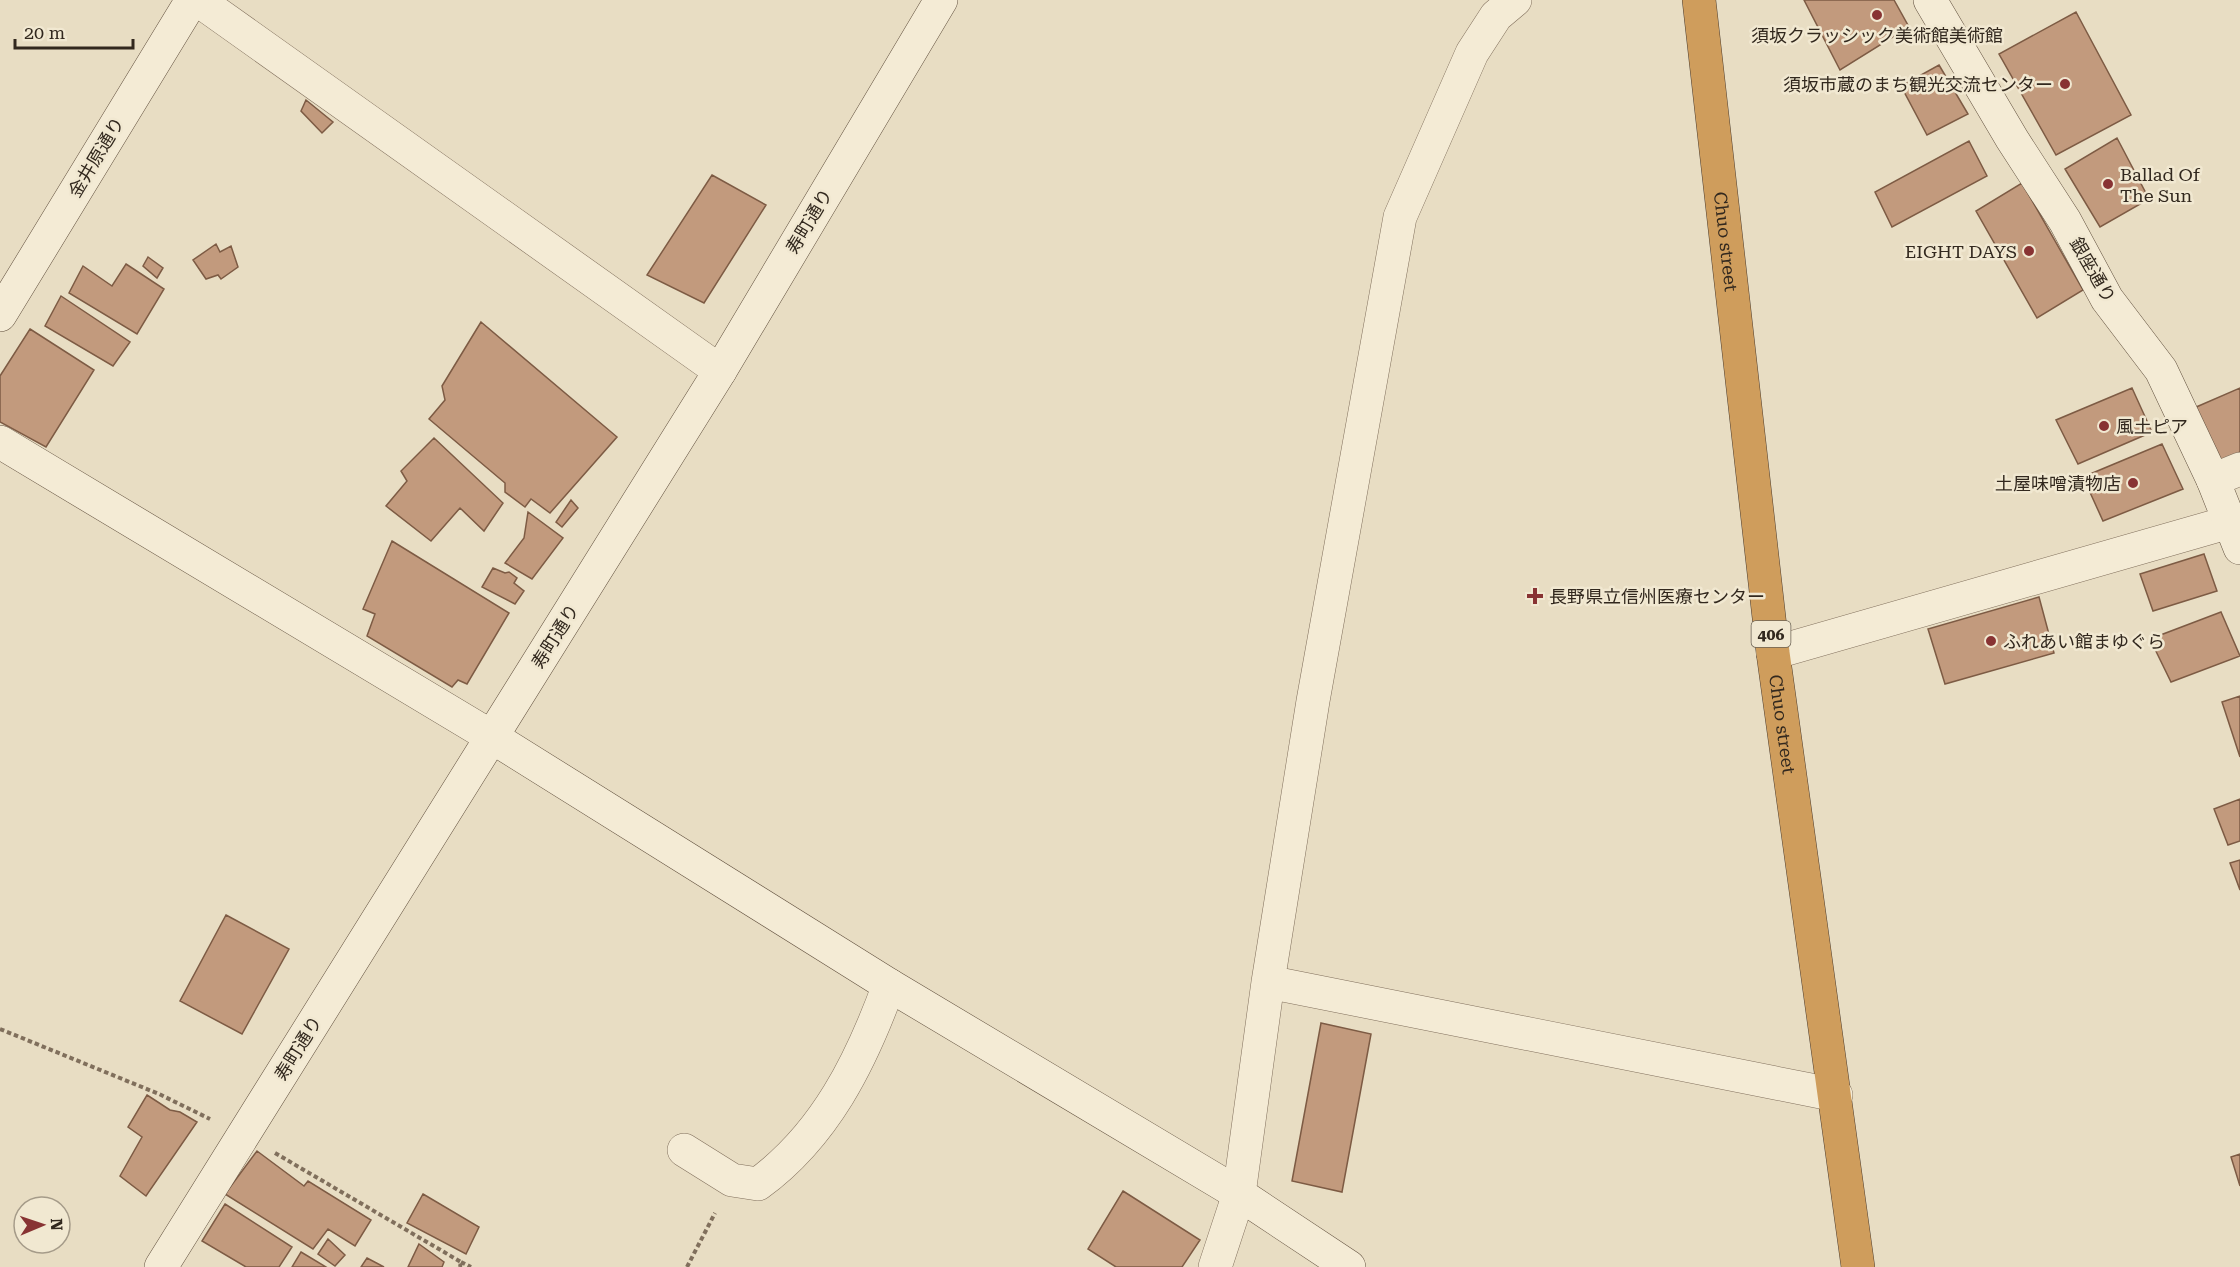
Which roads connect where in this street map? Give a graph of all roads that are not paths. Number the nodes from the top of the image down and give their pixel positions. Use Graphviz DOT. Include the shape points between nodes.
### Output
graph roads {
  1 [pos="192,0"];
  2 [pos="198,0"];
  3 [pos="941,0"];
  4 [pos="1515,0"];
  5 [pos="1699,0"];
  6 [pos="1930,0"];
  7 [pos="0,315"];
  8 [pos="720,371"];
  9 [pos="0,442"];
  10 [pos="2227,475"];
  11 [pos="2235,535"];
  12 [pos="1773,654"];
  13 [pos="492,737"];
  14 [pos="1268,982"];
  15 [pos="889,985"];
  16 [pos="1836,1095"];
  17 [pos="684,1150"];
  18 [pos="1239,1194"];
  19 [pos="161,1267"];
  20 [pos="1215,1267"];
  21 [pos="1349,1267"];
  22 [pos="1858,1267"];
  1 -- 7 [label="street, 金井原通り"];
  2 -- 8 [label="street"];
  3 -- 8 [label="street, 寿町通り"];
  4 -- 14 [label="street" via="1496,16 1472,53 1400,217 1350,486"];
  5 -- 12 [label="highway, Chuo street / 406"];
  6 -- 10 [label="street, 銀座通り" via="2065,221 2107,299 2161,370"];
  8 -- 13 [label="street, 寿町通り"];
  9 -- 13 [label="street"];
  10 -- 11 [label="street, 銀座通り"];
  11 -- 12 [label="street"];
  12 -- 16 [label="highway, Chuo street / 406"];
  13 -- 15 [label="street"];
  13 -- 19 [label="street, 寿町通り"];
  14 -- 16 [label="street"];
  14 -- 18 [label="street"];
  15 -- 17 [label="street" via="871,1035 840,1097 785,1164 758,1184 732,1180"];
  15 -- 18 [label="street"];
  16 -- 22 [label="highway, Chuo street / 406"];
  18 -- 20 [label="street"];
  18 -- 21 [label="street"];
}
